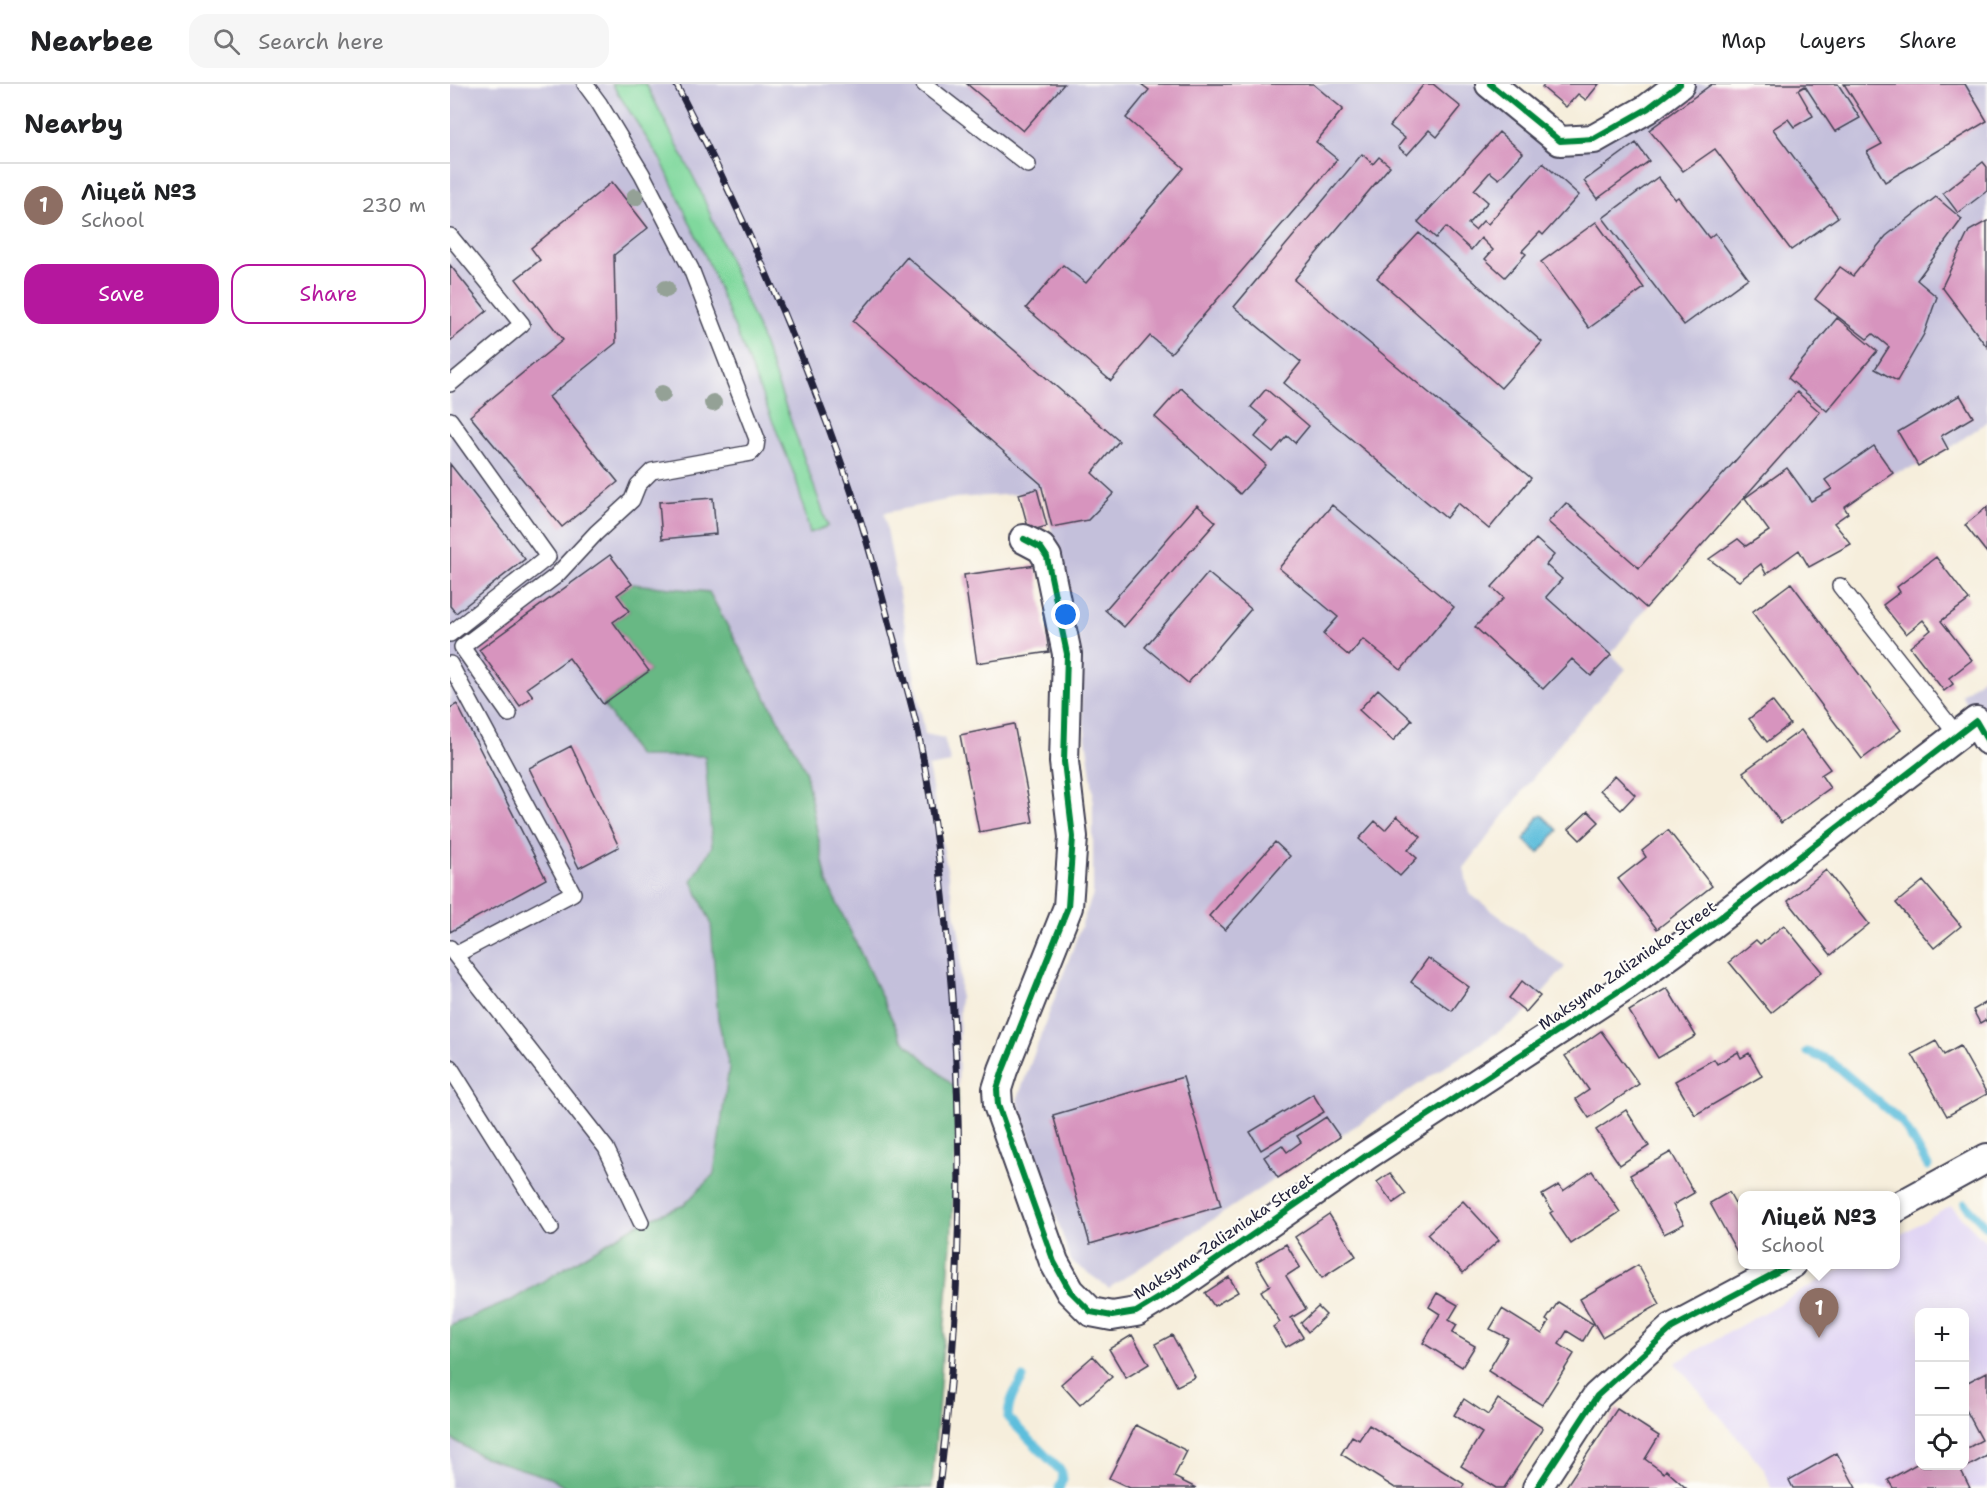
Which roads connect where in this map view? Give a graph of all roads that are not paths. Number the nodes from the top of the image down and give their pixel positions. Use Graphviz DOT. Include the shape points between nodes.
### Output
graph roads {
  1 [pos="585,84"];
  2 [pos="924,84"];
  3 [pos="1490,84"];
  4 [pos="1680,84"];
  5 [pos="1028,165"];
  6 [pos="450,236"];
  7 [pos="450,384"];
  8 [pos="450,420"];
  9 [pos="1024,539"];
  10 [pos="1840,586"];
  11 [pos="450,634"];
  12 [pos="450,664"];
  13 [pos="509,714"];
  14 [pos="1973,732"];
  15 [pos="452,952"];
  16 [pos="450,1067"];
  17 [pos="1987,1158"];
  18 [pos="1900,1206"];
  19 [pos="641,1222"];
  20 [pos="551,1228"];
  21 [pos="1783,1269"];
  22 [pos="1537,1488"];
  1 -- 13 [label="lane" via="642,174 691,269 757,439 750,453 652,471 638,485 632,500 556,576 462,647"];
  2 -- 5 [label="lane"];
  3 -- 4 [label="street" via="1560,141 1594,139 1647,109"];
  6 -- 7 [label="lane" via="522,324"];
  8 -- 11 [label="lane" via="548,557"];
  9 -- 14 [label="street, Maksyma Zalizniaka Street" via="1041,548 1047,557 1067,654 1064,762 1073,837 1068,907 1003,1070 997,1089 998,1105 1054,1262 1070,1291 1091,1312 1112,1316 1136,1312 1180,1285 1367,1155 1628,985"];
  10 -- 14 [label="lane"];
  12 -- 15 [label="lane" via="573,893"];
  15 -- 19 [label="lane" via="606,1148"];
  16 -- 20 [label="lane"];
  17 -- 18 [label="street"];
  21 -- 22 [label="street" via="1672,1328 1598,1396"];
}
